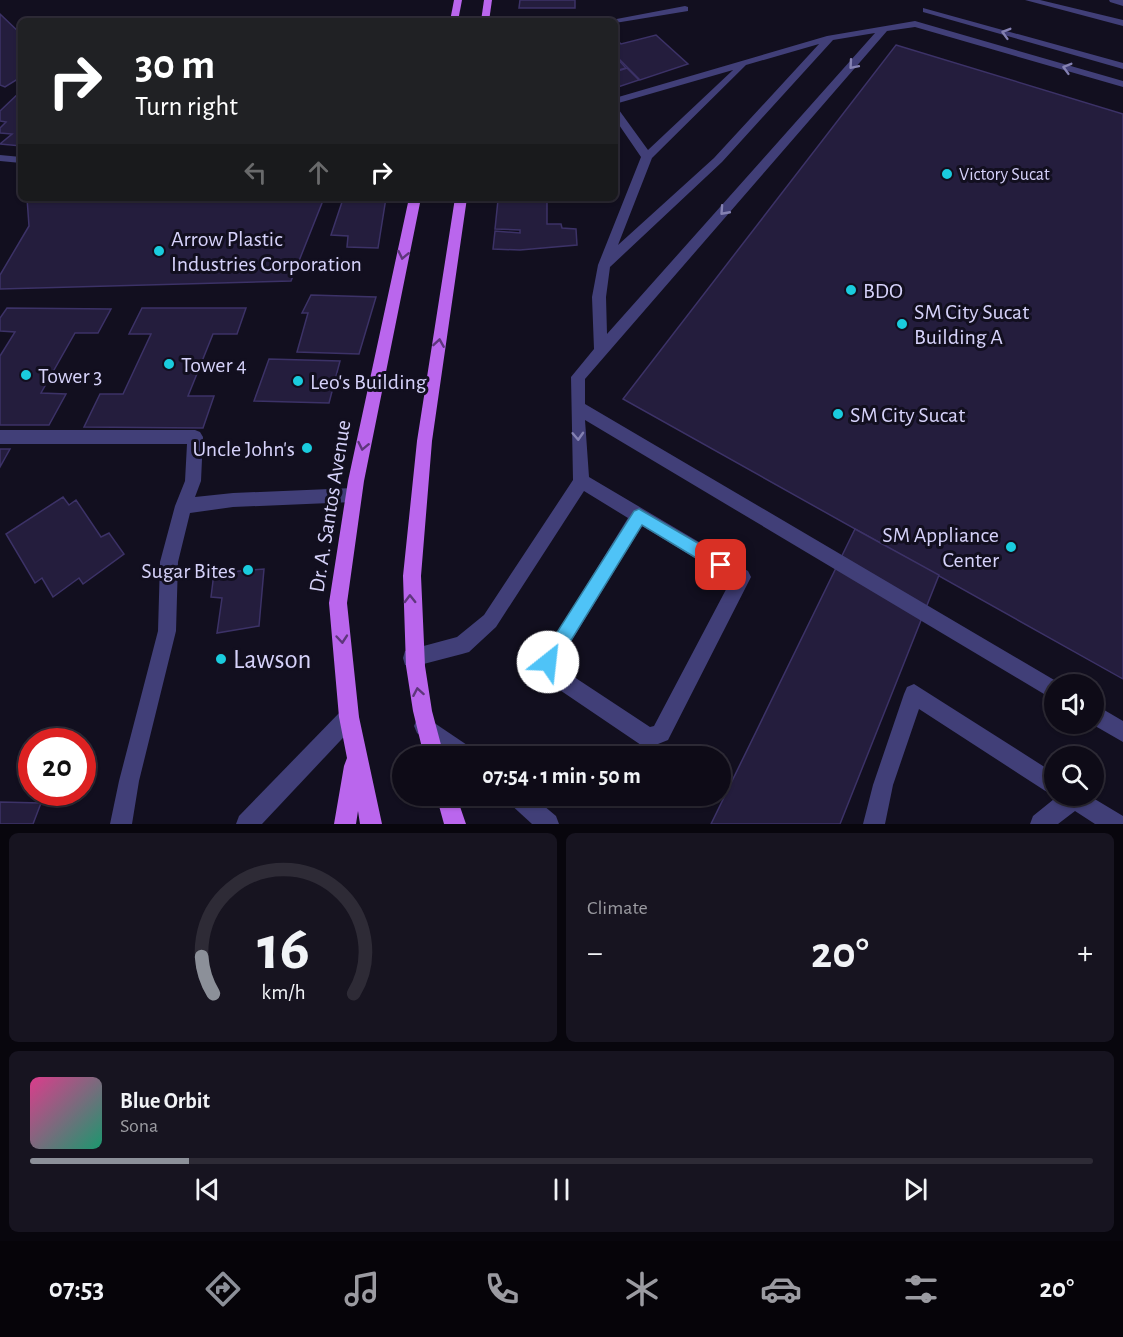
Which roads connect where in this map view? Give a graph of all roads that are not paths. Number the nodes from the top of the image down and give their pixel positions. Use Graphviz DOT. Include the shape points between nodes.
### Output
graph roads {
  1 [pos="458,0"];
  2 [pos="488,0"];
  3 [pos="935,0"];
  4 [pos="1029,0"];
  5 [pos="1113,0"];
  6 [pos="1123,3"];
  7 [pos="685,9"];
  8 [pos="926,10"];
  9 [pos="455,18"];
  10 [pos="485,18"];
  11 [pos="618,20"];
  12 [pos="1123,23"];
  13 [pos="915,24"];
  14 [pos="884,29"];
  15 [pos="830,38"];
  16 [pos="744,64"];
  17 [pos="1123,66"];
  18 [pos="1123,84"];
  19 [pos="618,100"];
  20 [pos="618,116"];
  21 [pos="647,157"];
  22 [pos="0,158"];
  23 [pos="18,160"];
  24 [pos="414,201"];
  25 [pos="461,201"];
  26 [pos="604,265"];
  27 [pos="601,350"];
  28 [pos="577,407"];
  29 [pos="0,437"];
  30 [pos="581,481"];
  31 [pos="353,495"];
  32 [pos="183,506"];
  33 [pos="639,516"];
  34 [pos="412,658"];
  35 [pos="1044,685"];
  36 [pos="348,717"];
  37 [pos="1104,720"];
  38 [pos="424,726"];
  39 [pos="1123,732"];
  40 [pos="431,746"];
  41 [pos="452,746"];
  42 [pos="356,757"];
  43 [pos="1044,778"];
  44 [pos="449,806"];
  45 [pos="528,806"];
  46 [pos="1061,806"];
  47 [pos="1087,806"];
  48 [pos="122,824"];
  49 [pos="247,824"];
  50 [pos="345,824"];
  51 [pos="371,824"];
  52 [pos="455,824"];
  53 [pos="548,824"];
  54 [pos="874,824"];
  55 [pos="1041,824"];
  56 [pos="1114,824"];
  1 -- 9 [label="main road"];
  2 -- 10 [label="main road"];
  3 -- 8 [label="lane"];
  4 -- 12 [label="lane"];
  5 -- 6 [label="lane"];
  7 -- 11 [label="lane"];
  8 -- 13 [label="lane"];
  17 -- 8 [label="lane, one-way"];
  13 -- 14 [label="lane"];
  18 -- 13 [label="lane, one-way"];
  14 -- 15 [label="lane"];
  14 -- 27 [label="lane, one-way"];
  15 -- 16 [label="lane"];
  15 -- 26 [label="lane" via="718,160"];
  16 -- 19 [label="lane"];
  16 -- 21 [label="lane"];
  20 -- 21 [label="lane"];
  21 -- 26 [label="lane"];
  22 -- 23 [label="lane"];
  24 -- 31 [label="main road, Dr. A. Santos Avenue, one-way"];
  34 -- 25 [label="main road, one-way" via="410,594 420,473"];
  26 -- 27 [label="lane" via="599,297"];
  27 -- 28 [label="lane" via="579,377"];
  28 -- 30 [label="lane, one-way"];
  28 -- 35 [label="lane"];
  29 -- 32 [label="lane" via="195,437 193,481"];
  30 -- 33 [label="lane"];
  30 -- 34 [label="lane" via="490,621 462,645"];
  31 -- 32 [label="lane"];
  31 -- 36 [label="main road, Dr. A. Santos Avenue, one-way" via="339,603"];
  32 -- 48 [label="lane" via="169,562 167,631"];
  33 -- 33 [label="lane" via="742,578 661,733 648,738 552,673 548,662"];
  38 -- 34 [label="main road, one-way"];
  36 -- 42 [label="main road, Dr. A. Santos Avenue"];
  36 -- 49 [label="lane"];
  37 -- 39 [label="lane"];
  38 -- 40 [label="main road"];
  38 -- 41 [label="lane"];
  42 -- 50 [label="main road"];
  42 -- 51 [label="main road, Dr. A. Santos Avenue"];
  43 -- 54 [label="lane" via="914,694"];
  44 -- 52 [label="main road"];
  45 -- 53 [label="lane"];
  46 -- 55 [label="lane"];
  47 -- 56 [label="lane"];
}
